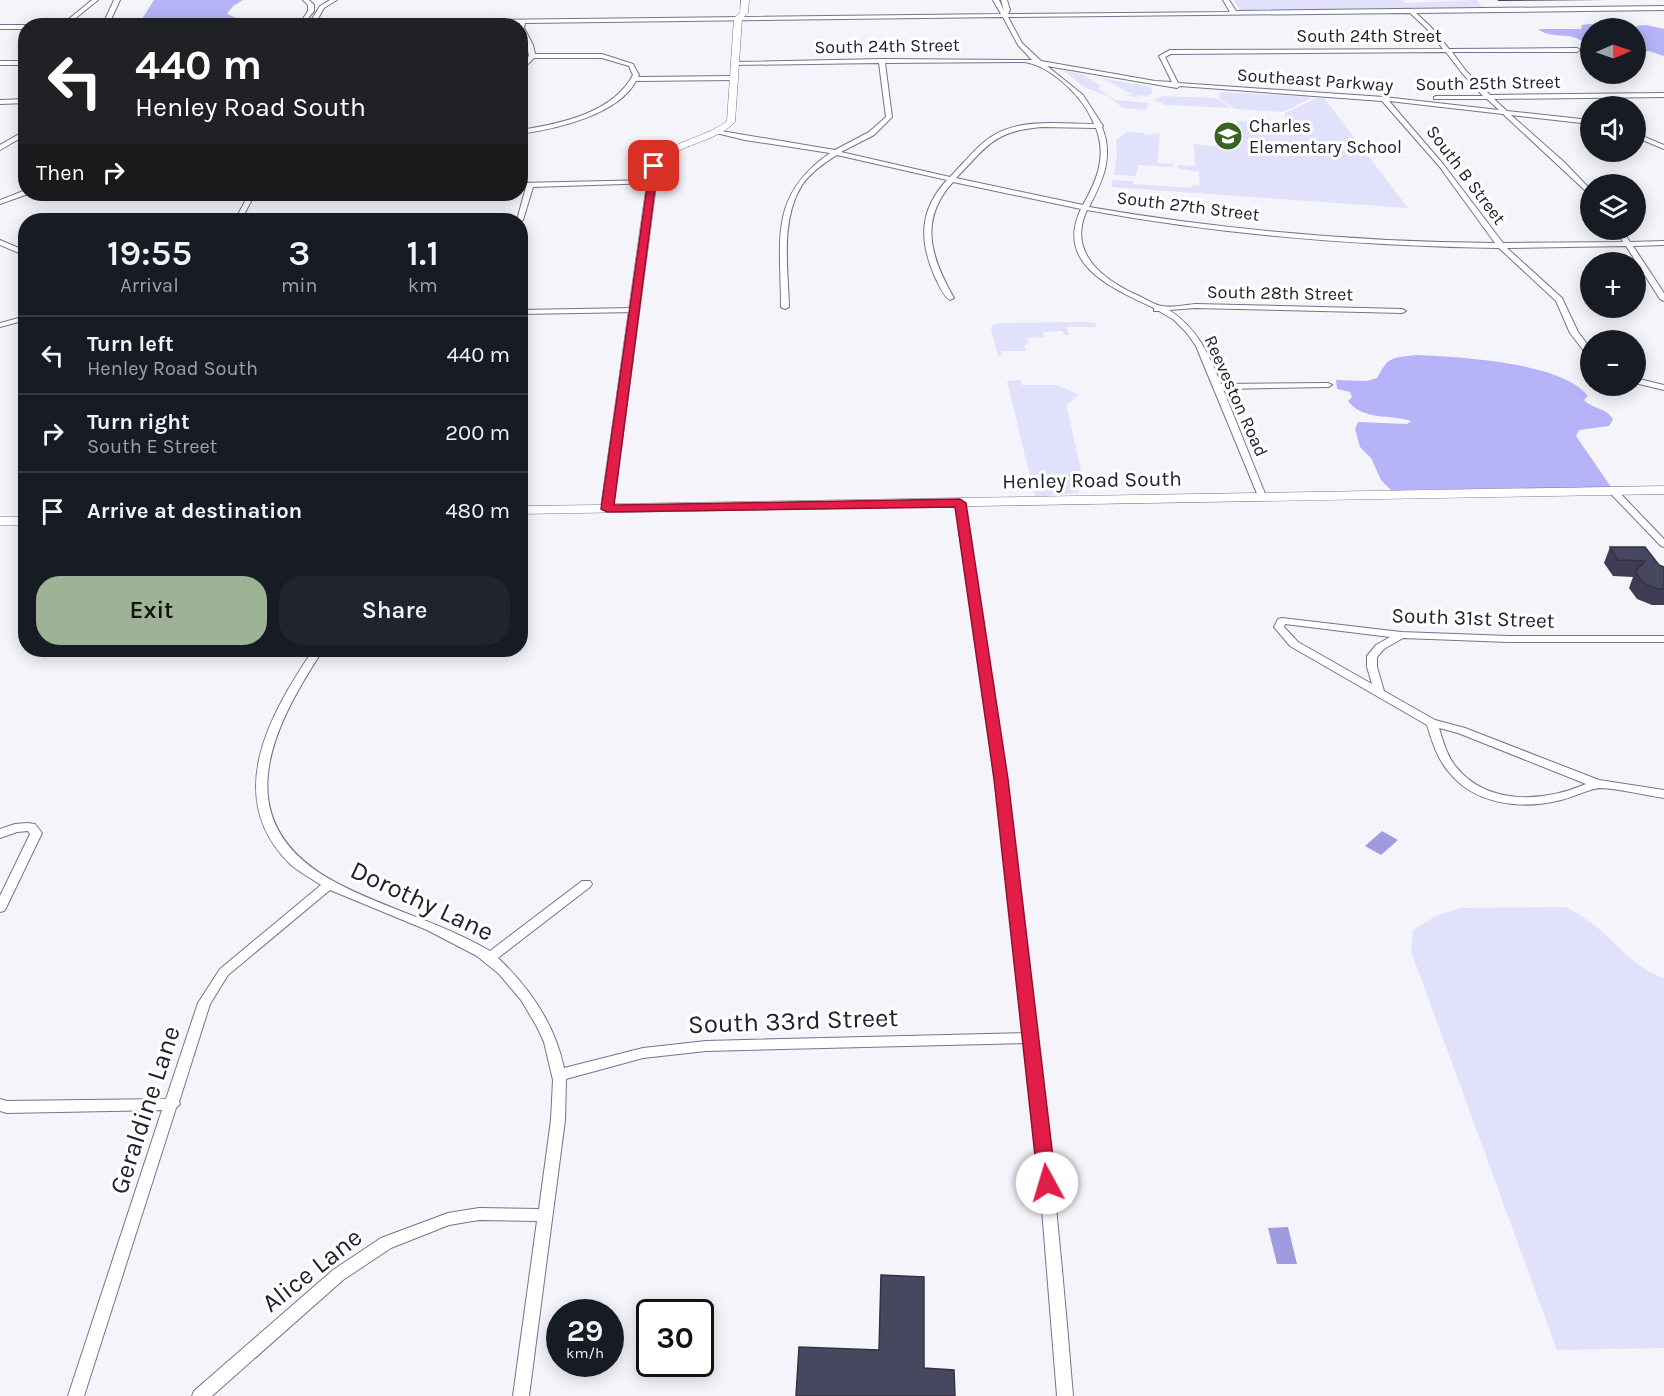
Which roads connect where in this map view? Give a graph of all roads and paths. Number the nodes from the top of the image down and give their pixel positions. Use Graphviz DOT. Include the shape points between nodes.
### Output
graph roads {
  1 [pos="95,0"];
  2 [pos="117,0"];
  3 [pos="306,0"];
  4 [pos="334,0"];
  5 [pos="745,0"];
  6 [pos="996,0"];
  7 [pos="1004,0"];
  8 [pos="1226,0"];
  9 [pos="1484,0"];
  10 [pos="1664,8"];
  11 [pos="1493,10"];
  12 [pos="1411,11"];
  13 [pos="1234,13"];
  14 [pos="1005,16"];
  15 [pos="72,18"];
  16 [pos="109,18"];
  17 [pos="306,18"];
  18 [pos="316,18"];
  19 [pos="738,18"];
  20 [pos="528,21"];
  21 [pos="0,27"];
  22 [pos="18,27"];
  23 [pos="528,41"];
  24 [pos="1577,50"];
  25 [pos="1449,52"];
  26 [pos="532,56"];
  27 [pos="528,61"];
  28 [pos="882,61"];
  29 [pos="1039,61"];
  30 [pos="0,63"];
  31 [pos="18,63"];
  32 [pos="735,63"];
  33 [pos="734,78"];
  34 [pos="635,79"];
  35 [pos="1177,86"];
  36 [pos="1664,95"];
  37 [pos="1490,98"];
  38 [pos="1384,99"];
  39 [pos="18,101"];
  40 [pos="0,102"];
  41 [pos="1503,111"];
  42 [pos="1580,121"];
  43 [pos="1100,126"];
  44 [pos="528,131"];
  45 [pos="716,132"];
  46 [pos="18,137"];
  47 [pos="1646,140"];
  48 [pos="1,147"];
  49 [pos="1664,147"];
  50 [pos="835,153"];
  51 [pos="950,181"];
  52 [pos="651,182"];
  53 [pos="1580,182"];
  54 [pos="530,185"];
  55 [pos="528,192"];
  56 [pos="18,195"];
  57 [pos="0,202"];
  58 [pos="1086,207"];
  59 [pos="1627,240"];
  60 [pos="0,242"];
  61 [pos="1664,243"];
  62 [pos="1499,244"];
  63 [pos="1631,245"];
  64 [pos="18,250"];
  65 [pos="950,298"];
  66 [pos="1664,299"];
  67 [pos="785,307"];
  68 [pos="1157,309"];
  69 [pos="634,310"];
  70 [pos="1402,311"];
  71 [pos="528,312"];
  72 [pos="18,320"];
  73 [pos="0,325"];
  74 [pos="1580,340"];
  75 [pos="1646,383"];
  76 [pos="1328,385"];
  77 [pos="1218,387"];
  78 [pos="1664,388"];
  79 [pos="1664,490"];
  80 [pos="1613,491"];
  81 [pos="1262,496"];
  82 [pos="960,503"];
  83 [pos="607,509"];
  84 [pos="528,510"];
  85 [pos="18,520"];
  86 [pos="0,521"];
  87 [pos="1664,544"];
  88 [pos="1401,635"];
  89 [pos="1664,639"];
  90 [pos="313,657"];
  91 [pos="1379,691"];
  92 [pos="1432,723"];
  93 [pos="1597,784"];
  94 [pos="1664,794"];
  95 [pos="0,834"];
  96 [pos="329,884"];
  97 [pos="586,884"];
  98 [pos="0,908"];
  99 [pos="490,958"];
  100 [pos="1031,1038"];
  101 [pos="559,1075"];
  102 [pos="173,1104"];
  103 [pos="0,1105"];
  104 [pos="544,1215"];
  105 [pos="76,1396"];
  106 [pos="200,1396"];
  107 [pos="521,1396"];
  108 [pos="1065,1396"];
  1 -- 15 [label="street"];
  2 -- 16 [label="street"];
  3 -- 17 [label="street" via="311,5"];
  4 -- 18 [label="street" via="322,7"];
  5 -- 19 [label="street" via="744,13"];
  6 -- 14 [label="street, Reeveston Road"];
  7 -- 14 [label="street, Reeveston Road" via="1008,10"];
  8 -- 13 [label="street"];
  9 -- 11 [label="street"];
  10 -- 11 [label="street"];
  11 -- 12 [label="street"];
  12 -- 13 [label="street"];
  12 -- 25 [label="street"];
  13 -- 14 [label="street"];
  14 -- 19 [label="street"];
  14 -- 29 [label="street, Reeveston Road" via="1013,36"];
  19 -- 20 [label="street"];
  19 -- 32 [label="street"];
  21 -- 22 [label="street"];
  23 -- 26 [label="street"];
  24 -- 25 [label="street, South 24th Street"];
  25 -- 35 [label="street, South 24th Street" via="1176,51 1162,56"];
  25 -- 37 [label="street"];
  26 -- 27 [label="street"];
  26 -- 34 [label="street" via="608,57 631,65"];
  28 -- 29 [label="street, South 24th Street"];
  28 -- 32 [label="street, South 24th Street"];
  28 -- 50 [label="street" via="889,117 881,126"];
  29 -- 35 [label="street, Southeast Parkway"];
  29 -- 43 [label="street, Reeveston Road" via="1076,90"];
  30 -- 31 [label="street"];
  32 -- 33 [label="street"];
  33 -- 34 [label="street"];
  33 -- 45 [label="street" via="732,118"];
  34 -- 44 [label="street" via="626,92 597,110 558,126"];
  35 -- 38 [label="street, Southeast Parkway"];
  36 -- 37 [label="street, South 25th Street"];
  37 -- 38 [label="street, South 25th Street"];
  37 -- 41 [label="street"];
  38 -- 41 [label="street, Southeast Parkway"];
  38 -- 62 [label="street, South B Street" via="1441,165"];
  39 -- 40 [label="street"];
  41 -- 42 [label="street, Southeast Parkway"];
  41 -- 53 [label="street"];
  43 -- 51 [label="street" via="1035,126 1000,134"];
  43 -- 58 [label="street, Reeveston Road" via="1106,159 1096,191"];
  45 -- 50 [label="street, South 27th Street"];
  45 -- 52 [label="street" via="664,156 654,166"];
  46 -- 48 [label="street"];
  47 -- 49 [label="street"];
  50 -- 51 [label="street, South 27th Street"];
  50 -- 67 [label="street" via="807,173 787,203"];
  51 -- 58 [label="street, South 27th Street"];
  51 -- 65 [label="street" via="936,199 928,248"];
  52 -- 54 [label="street"];
  52 -- 69 [label="street"];
  54 -- 55 [label="street"];
  56 -- 57 [label="street"];
  58 -- 62 [label="street, South 27th Street" via="1297,234"];
  58 -- 68 [label="street, Reeveston Road" via="1076,229 1088,263 1106,281"];
  59 -- 63 [label="street"];
  60 -- 64 [label="street"];
  61 -- 63 [label="street, South 27th Street"];
  62 -- 63 [label="street, South 27th Street"];
  62 -- 74 [label="street, South B Street" via="1559,300"];
  63 -- 66 [label="street"];
  68 -- 70 [label="street, South 28th Street" via="1195,306"];
  68 -- 77 [label="street, Reeveston Road" via="1173,316 1197,341"];
  69 -- 71 [label="street"];
  69 -- 83 [label="street"];
  72 -- 73 [label="street"];
  75 -- 78 [label="street"];
  76 -- 77 [label="street"];
  77 -- 81 [label="street, Reeveston Road"];
  79 -- 80 [label="street, Henley Road South"];
  80 -- 81 [label="street, Henley Road South"];
  80 -- 87 [label="street"];
  81 -- 82 [label="street, Henley Road South"];
  82 -- 83 [label="street, Henley Road South"];
  82 -- 100 [label="street" via="1001,779"];
  83 -- 84 [label="street, Henley Road South"];
  85 -- 86 [label="street"];
  88 -- 89 [label="street, South 31st Street"];
  88 -- 91 [label="street" via="1372,656"];
  88 -- 91 [label="street, South 31st Street" via="1282,621 1280,628 1293,644"];
  90 -- 96 [label="street, Dorothy Lane" via="265,746 259,776 260,799 282,846"];
  91 -- 92 [label="street"];
  92 -- 93 [label="street" via="1461,730"];
  92 -- 93 [label="street" via="1452,769 1481,792 1509,801 1535,800"];
  93 -- 94 [label="street"];
  95 -- 98 [label="street" via="24,826 36,833"];
  96 -- 99 [label="street, Dorothy Lane" via="448,934"];
  96 -- 102 [label="street, Geraldine Lane" via="252,946 212,988"];
  97 -- 99 [label="street"];
  99 -- 101 [label="street, Dorothy Lane" via="534,1008"];
  100 -- 101 [label="street, South 33rd Street" via="706,1046 643,1053"];
  100 -- 108 [label="street"];
  101 -- 104 [label="street, Dorothy Lane" via="558,1120"];
  102 -- 103 [label="street"];
  102 -- 105 [label="street, Geraldine Lane"];
  104 -- 106 [label="street, Alice Lane" via="479,1214 448,1219 387,1243 338,1275"];
  104 -- 107 [label="street, Dorothy Lane"];
}
